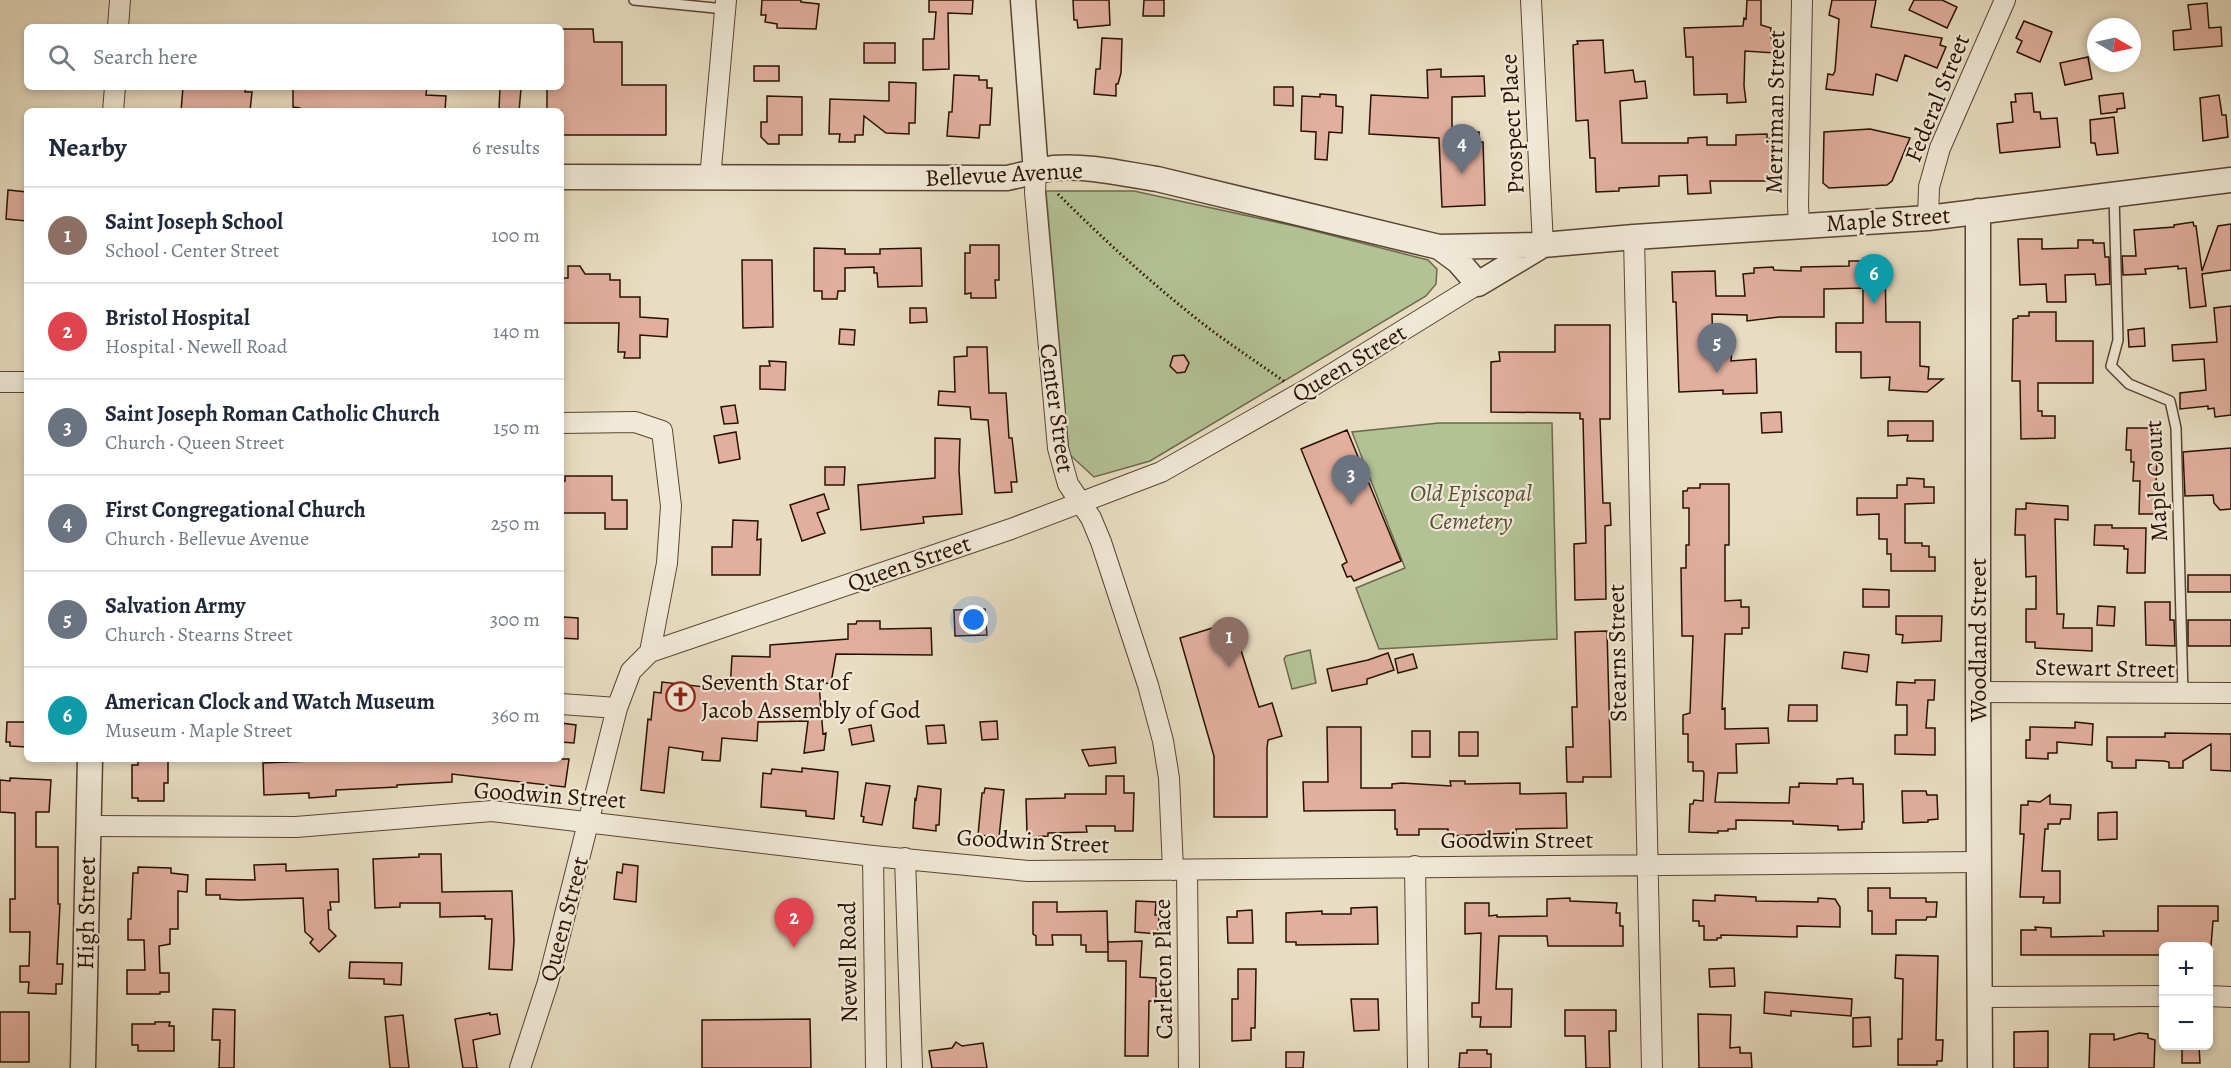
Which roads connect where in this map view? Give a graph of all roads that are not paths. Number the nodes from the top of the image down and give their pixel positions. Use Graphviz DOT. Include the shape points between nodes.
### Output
graph roads {
  1 [pos="120,0"];
  2 [pos="634,0"];
  3 [pos="1023,0"];
  4 [pos="1532,0"];
  5 [pos="1802,0"];
  6 [pos="2005,0"];
  7 [pos="678,2"];
  8 [pos="725,5"];
  9 [pos="118,24"];
  10 [pos="115,90"];
  11 [pos="113,108"];
  12 [pos="1036,173"];
  13 [pos="564,177"];
  14 [pos="710,179"];
  15 [pos="2231,180"];
  16 [pos="2114,194"];
  17 [pos="1978,211"];
  18 [pos="1928,218"];
  19 [pos="1799,225"];
  20 [pos="1634,237"];
  21 [pos="1544,245"];
  22 [pos="1439,247"];
  23 [pos="1478,284"];
  24 [pos="0,381"];
  25 [pos="24,382"];
  26 [pos="564,423"];
  27 [pos="1081,502"];
  28 [pos="650,652"];
  29 [pos="1978,692"];
  30 [pos="2231,693"];
  31 [pos="2183,695"];
  32 [pos="564,704"];
  33 [pos="617,708"];
  34 [pos="90,762"];
  35 [pos="590,821"];
  36 [pos="88,826"];
  37 [pos="873,856"];
  38 [pos="905,858"];
  39 [pos="1979,862"];
  40 [pos="1647,865"];
  41 [pos="1415,866"];
  42 [pos="1180,870"];
  43 [pos="2159,996"];
  44 [pos="2213,996"];
  45 [pos="2231,996"];
  46 [pos="1980,997"];
  47 [pos="82,1068"];
  48 [pos="520,1068"];
  49 [pos="876,1068"];
  50 [pos="912,1068"];
  51 [pos="1189,1068"];
  52 [pos="1418,1068"];
  53 [pos="1652,1068"];
  54 [pos="1980,1068"];
  1 -- 9 [label="street"];
  2 -- 7 [label="lane"];
  3 -- 12 [label="street, Center Street"];
  4 -- 21 [label="street, Prospect Place"];
  5 -- 19 [label="street, Merriman Street"];
  6 -- 18 [label="street, Federal Street" via="1940,148 1929,188"];
  7 -- 8 [label="lane"];
  8 -- 14 [label="street"];
  10 -- 11 [label="street"];
  12 -- 14 [label="street, Bellevue Avenue" via="1007,178"];
  12 -- 22 [label="street, Bellevue Avenue" via="1069,168 1157,179"];
  12 -- 27 [label="street, Center Street" via="1055,431 1066,478"];
  13 -- 14 [label="street, Bellevue Avenue"];
  15 -- 16 [label="street, Maple Street"];
  16 -- 17 [label="street, Maple Street"];
  16 -- 31 [label="lane, Maple Court" via="2118,340 2111,366 2129,384 2170,401 2176,428"];
  17 -- 18 [label="street, Maple Street"];
  17 -- 29 [label="street, Woodland Street"];
  18 -- 19 [label="street, Maple Street"];
  19 -- 20 [label="street, Maple Street"];
  20 -- 21 [label="street, Maple Street"];
  20 -- 40 [label="street, Stearns Street"];
  21 -- 22 [label="street, Bellevue Avenue"];
  21 -- 23 [label="street, Queen Street"];
  22 -- 23 [label="street, Bellevue Avenue"];
  23 -- 27 [label="street, Queen Street" via="1161,472"];
  24 -- 25 [label="street"];
  26 -- 28 [label="street" via="634,422 662,431 671,506 667,563"];
  27 -- 28 [label="street, Queen Street"];
  27 -- 42 [label="street, Center Street" via="1106,555 1159,722"];
  28 -- 33 [label="street, Queen Street" via="631,670"];
  29 -- 31 [label="street, Stewart Street"];
  29 -- 39 [label="street, Woodland Street"];
  30 -- 31 [label="street, Stewart Street"];
  32 -- 33 [label="street"];
  33 -- 35 [label="street, Queen Street"];
  34 -- 36 [label="street, High Street"];
  35 -- 36 [label="street, Goodwin Street" via="492,810 296,827"];
  35 -- 37 [label="street, Goodwin Street"];
  35 -- 48 [label="street, Queen Street" via="548,982"];
  36 -- 47 [label="street, High Street"];
  37 -- 38 [label="street, Goodwin Street"];
  37 -- 49 [label="street, Newell Road"];
  38 -- 42 [label="street, Goodwin Street" via="1028,871"];
  38 -- 50 [label="street"];
  39 -- 40 [label="street, Goodwin Street"];
  39 -- 46 [label="street, Woodland Street"];
  40 -- 41 [label="street, Goodwin Street"];
  40 -- 53 [label="street, Stearns Street"];
  41 -- 42 [label="street, Goodwin Street"];
  41 -- 52 [label="street"];
  42 -- 51 [label="street, Carleton Place"];
  43 -- 46 [label="street"];
  44 -- 45 [label="street"];
  46 -- 54 [label="street, Woodland Street"];
}
